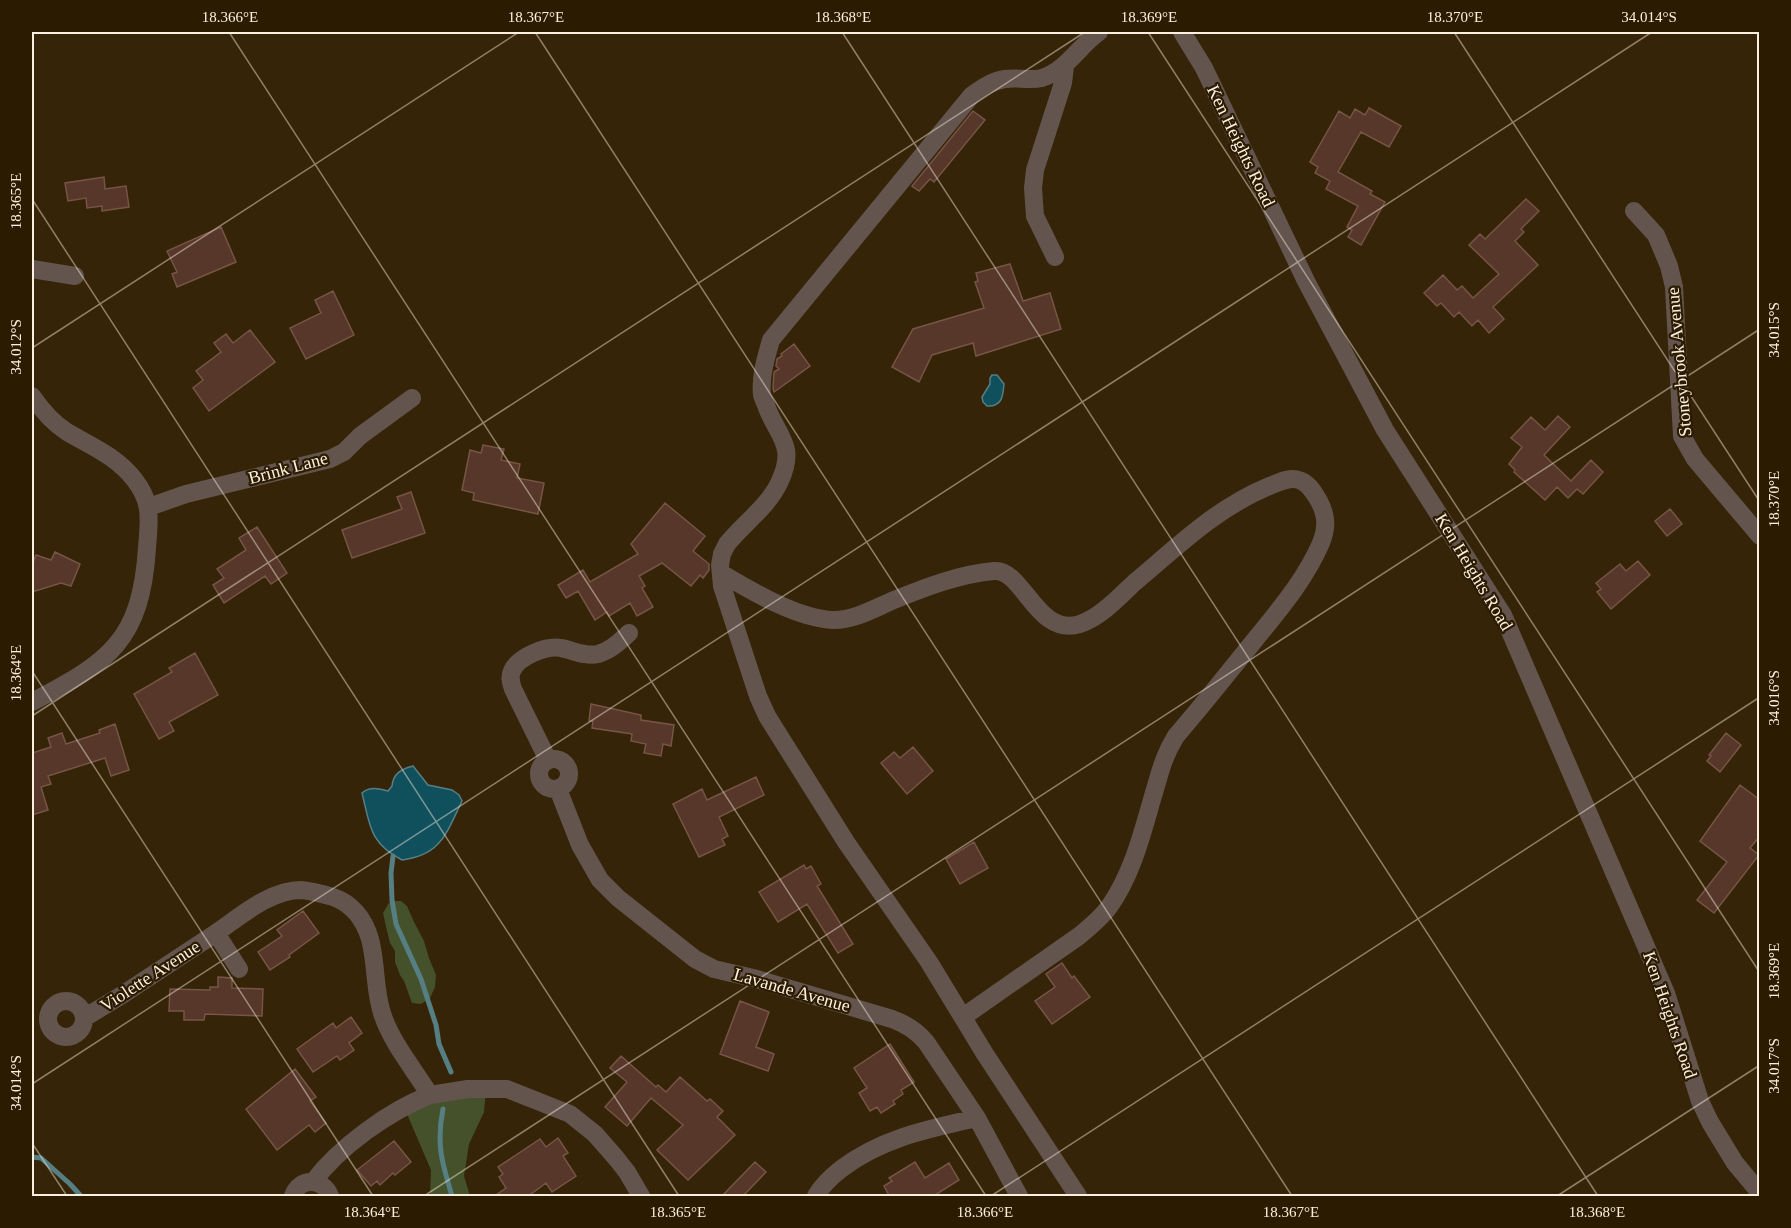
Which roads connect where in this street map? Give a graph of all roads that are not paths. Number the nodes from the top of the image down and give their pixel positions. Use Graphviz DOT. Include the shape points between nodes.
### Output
graph roads {
  1 [pos="1099,32"];
  2 [pos="1182,32"];
  3 [pos="1065,66"];
  4 [pos="1634,211"];
  5 [pos="1055,257"];
  6 [pos="32,269"];
  7 [pos="75,276"];
  8 [pos="32,396"];
  9 [pos="412,398"];
  10 [pos="149,507"];
  11 [pos="1760,536"];
  12 [pos="721,573"];
  13 [pos="629,633"];
  14 [pos="32,702"];
  15 [pos="216,933"];
  16 [pos="239,969"];
  17 [pos="963,1017"];
  18 [pos="84,1018"];
  19 [pos="430,1095"];
  20 [pos="977,1118"];
  21 [pos="313,1182"];
  22 [pos="1760,1193"];
  23 [pos="293,1197"];
  24 [pos="330,1197"];
  25 [pos="641,1197"];
  26 [pos="816,1197"];
  27 [pos="1019,1197"];
  28 [pos="1078,1197"];
  1 -- 3 [label="street"];
  2 -- 22 [label="street, Ken Heights Road" via="1204,68 1367,399 1503,615 1666,993 1700,1101 1735,1163"];
  3 -- 5 [label="street" via="1033,188 1035,216"];
  3 -- 12 [label="street" via="1042,77 1006,79 986,85 972,95 771,340 763,366 762,395 787,448 785,469 772,495 727,544"];
  4 -- 11 [label="street, Stoneybrook Avenue" via="1656,235 1674,287 1682,436 1695,459"];
  6 -- 7 [label="street"];
  8 -- 10 [label="street" via="66,431 126,469"];
  9 -- 10 [label="street, Brink Lane" via="330,459 186,494"];
  10 -- 14 [label="street" via="144,584 129,626 108,655 74,680"];
  12 -- 17 [label="street" via="732,618 767,716"];
  12 -- 17 [label="street" via="791,609 834,620 856,616 932,586 996,570 1007,575 1050,619 1071,626 1091,619 1188,536 1247,496 1292,478 1305,483 1323,509 1326,532 1304,577 1166,753 1130,869 1109,907 1079,936"];
  13 -- 20 [label="street, Lavande Avenue" via="599,654 546,648 525,658 512,670 510,682 548,760 539,776 545,787 558,789 580,845 605,885 695,959 714,969 906,1024 926,1042"];
  15 -- 16 [label="street, Violette Avenue"];
  15 -- 18 [label="street, Violette Avenue"];
  15 -- 19 [label="street, Violette Avenue" via="286,892 309,891 353,907 370,942 386,1024"];
  17 -- 28 [label="street"];
  19 -- 21 [label="street" via="404,1107 353,1142"];
  19 -- 25 [label="street" via="468,1089 507,1089 570,1114 616,1158"];
  20 -- 26 [label="street" via="908,1135 867,1151 831,1177"];
  20 -- 27 [label="street, Lavande Avenue"];
  21 -- 23 [label="street" via="299,1186"];
  21 -- 24 [label="street" via="324,1187"];
}
